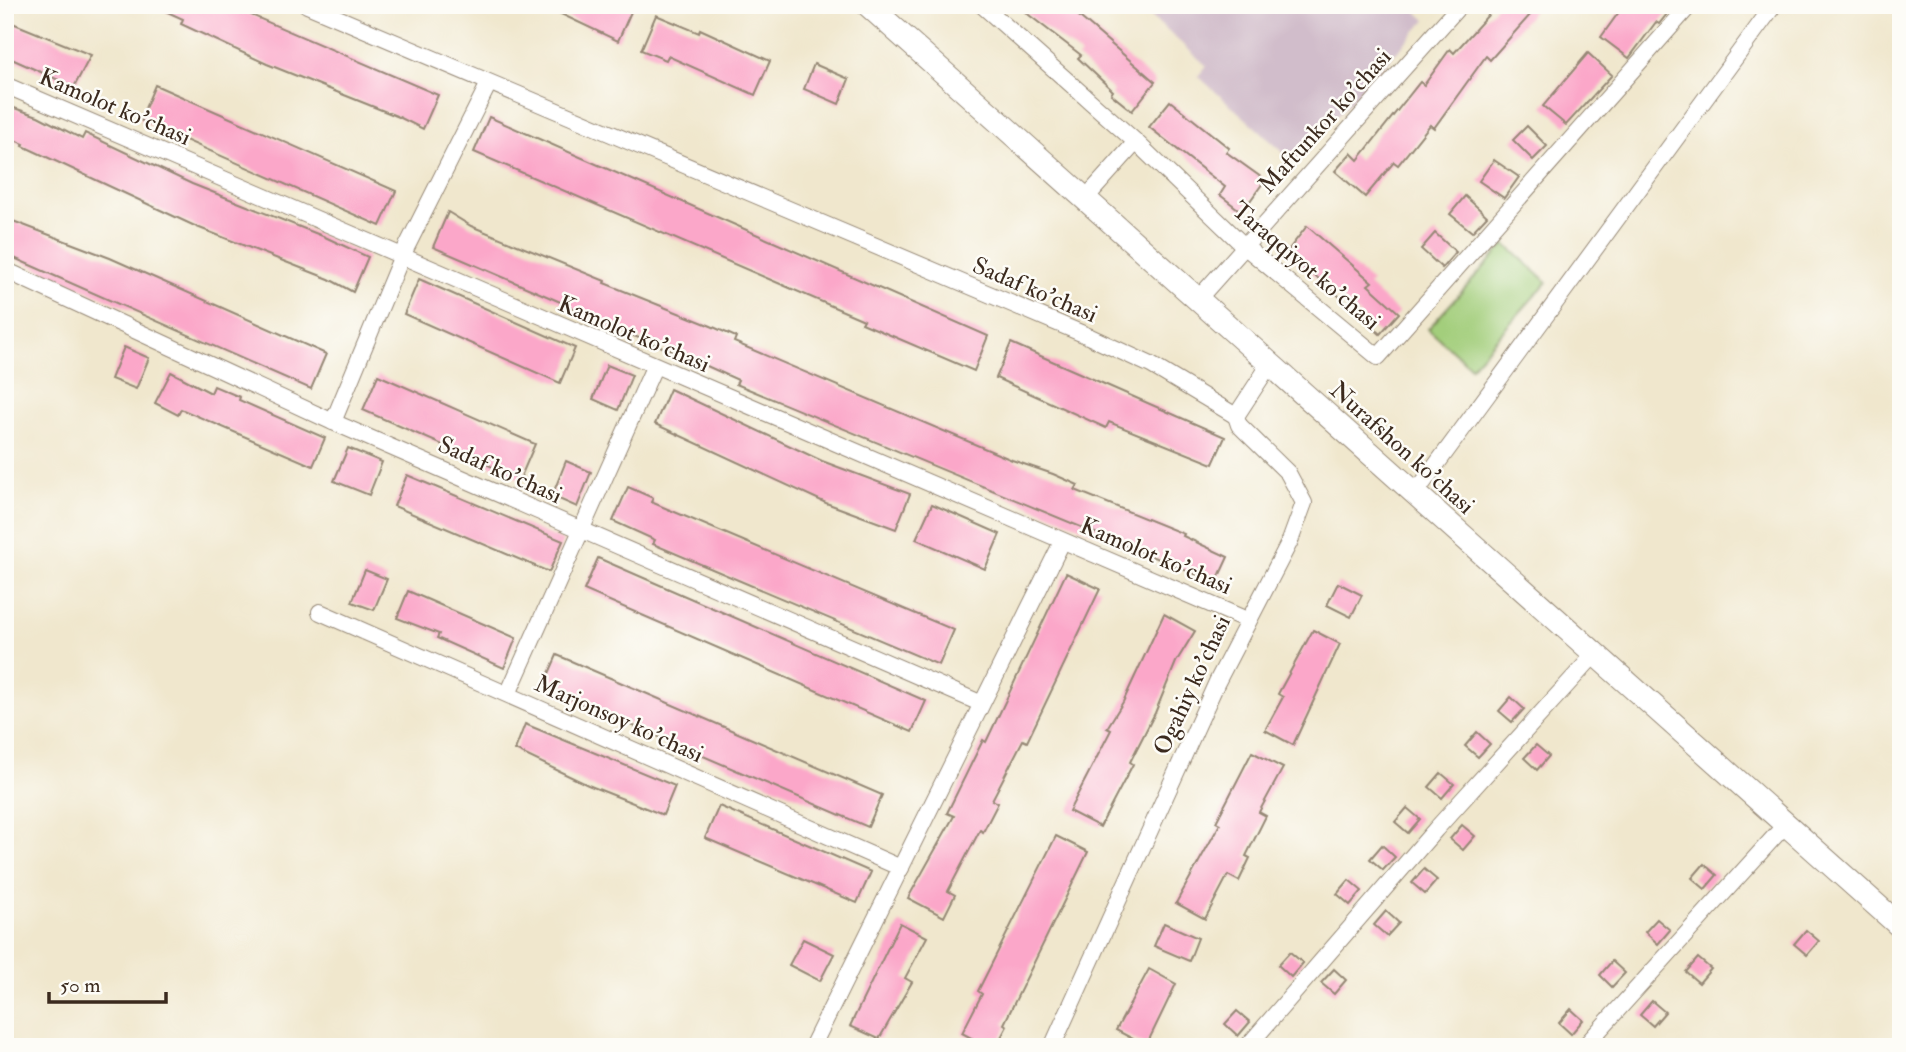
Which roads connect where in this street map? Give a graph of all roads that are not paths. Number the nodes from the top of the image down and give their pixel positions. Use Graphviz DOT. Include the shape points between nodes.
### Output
graph roads {
  1 [pos="307,5"];
  2 [pos="869,5"];
  3 [pos="982,5"];
  4 [pos="1460,5"];
  5 [pos="1690,5"];
  6 [pos="1774,5"];
  7 [pos="489,83"];
  8 [pos="5,85"];
  9 [pos="1136,142"];
  10 [pos="1085,199"];
  11 [pos="1244,245"];
  12 [pos="401,258"];
  13 [pos="5,270"];
  14 [pos="1198,299"];
  15 [pos="1270,364"];
  16 [pos="654,367"];
  17 [pos="1236,416"];
  18 [pos="333,422"];
  19 [pos="1414,495"];
  20 [pos="582,530"];
  21 [pos="1062,541"];
  22 [pos="320,612"];
  23 [pos="1247,620"];
  24 [pos="1594,655"];
  25 [pos="508,694"];
  26 [pos="980,703"];
  27 [pos="1786,825"];
  28 [pos="901,868"];
  29 [pos="1901,927"];
  30 [pos="813,1045"];
  31 [pos="1052,1047"];
  32 [pos="1247,1047"];
  33 [pos="1584,1047"];
  1 -- 7 [label="street, Sadaf ko'chasi"];
  2 -- 10 [label="street, Nurafshon ko'chasi"];
  3 -- 9 [label="street, Taraqqiyot ko'chasi"];
  4 -- 11 [label="street, Maftunkor ko'chasi"];
  5 -- 11 [label="street, Taraqqiyot ko'chasi" via="1378,357"];
  6 -- 19 [label="street"];
  7 -- 12 [label="street"];
  7 -- 17 [label="street, Sadaf ko'chasi" via="1114,348"];
  8 -- 12 [label="street, Kamolot ko'chasi"];
  9 -- 10 [label="street"];
  9 -- 11 [label="street, Taraqqiyot ko'chasi"];
  10 -- 14 [label="street, Nurafshon ko'chasi"];
  11 -- 14 [label="street, Maftunkor ko'chasi"];
  12 -- 16 [label="street, Kamolot ko'chasi"];
  12 -- 18 [label="street"];
  13 -- 18 [label="street, Sadaf ko'chasi"];
  14 -- 15 [label="street, Nurafshon ko'chasi"];
  15 -- 17 [label="street"];
  15 -- 19 [label="street, Nurafshon ko'chasi"];
  16 -- 20 [label="street"];
  16 -- 21 [label="street, Kamolot ko'chasi"];
  17 -- 23 [label="street, Ogahiy ko'chasi" via="1239,425 1288,473 1304,503 1290,541"];
  18 -- 20 [label="street, Sadaf ko'chasi"];
  19 -- 24 [label="street, Nurafshon ko'chasi"];
  20 -- 25 [label="street"];
  20 -- 26 [label="street, Sadaf ko'chasi"];
  21 -- 23 [label="street, Kamolot ko'chasi"];
  21 -- 26 [label="street"];
  22 -- 25 [label="street, Marjonsoy ko'chasi"];
  23 -- 31 [label="street, Ogahiy ko'chasi"];
  24 -- 27 [label="street, Nurafshon ko'chasi"];
  24 -- 32 [label="street"];
  25 -- 28 [label="street, Marjonsoy ko'chasi"];
  26 -- 28 [label="street"];
  27 -- 29 [label="street, Nurafshon ko'chasi"];
  27 -- 33 [label="street"];
  28 -- 30 [label="street"];
}
